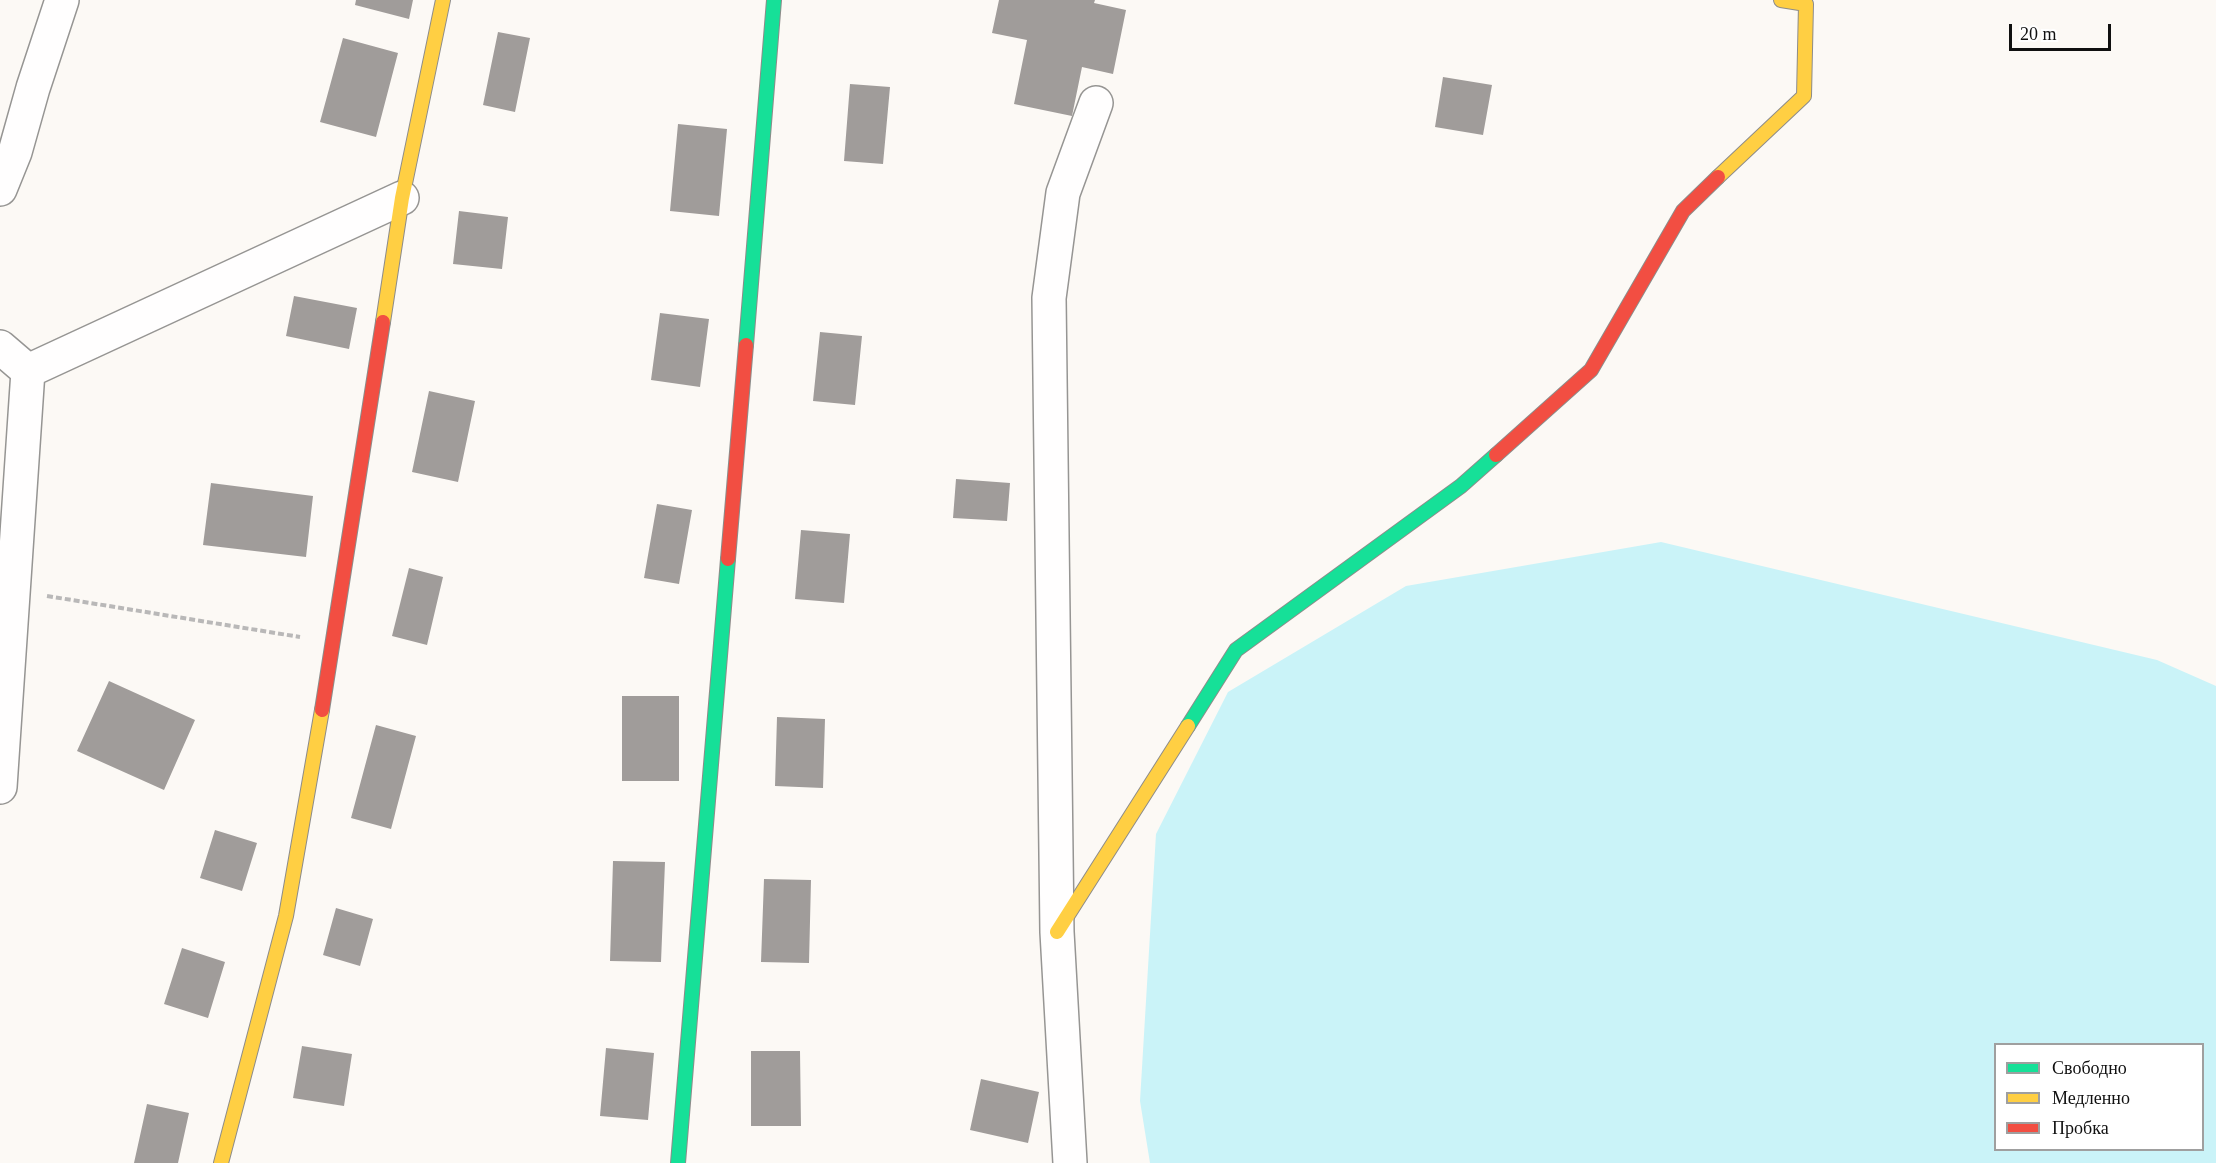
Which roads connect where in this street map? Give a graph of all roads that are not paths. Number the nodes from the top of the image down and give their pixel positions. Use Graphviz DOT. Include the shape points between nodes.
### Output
graph roads {
  1 [pos="62,0"];
  2 [pos="443,0"];
  3 [pos="774,0"];
  4 [pos="1781,0"];
  5 [pos="1095,103"];
  6 [pos="0,189"];
  7 [pos="402,198"];
  8 [pos="0,347"];
  9 [pos="28,371"];
  10 [pos="0,787"];
  11 [pos="1058,932"];
  12 [pos="221,1163"];
  13 [pos="678,1163"];
  14 [pos="1070,1163"];
  1 -- 6 [label="street"];
  2 -- 7 [label="street"];
  3 -- 13 [label="street"];
  4 -- 11 [label="street" via="1806,4 1804,96 1683,211 1591,370 1461,486 1236,650"];
  5 -- 11 [label="street" via="1063,193 1049,298"];
  7 -- 9 [label="street"];
  7 -- 12 [label="street" via="334,643 286,916"];
  8 -- 9 [label="street"];
  9 -- 10 [label="street"];
  11 -- 14 [label="street"];
}
